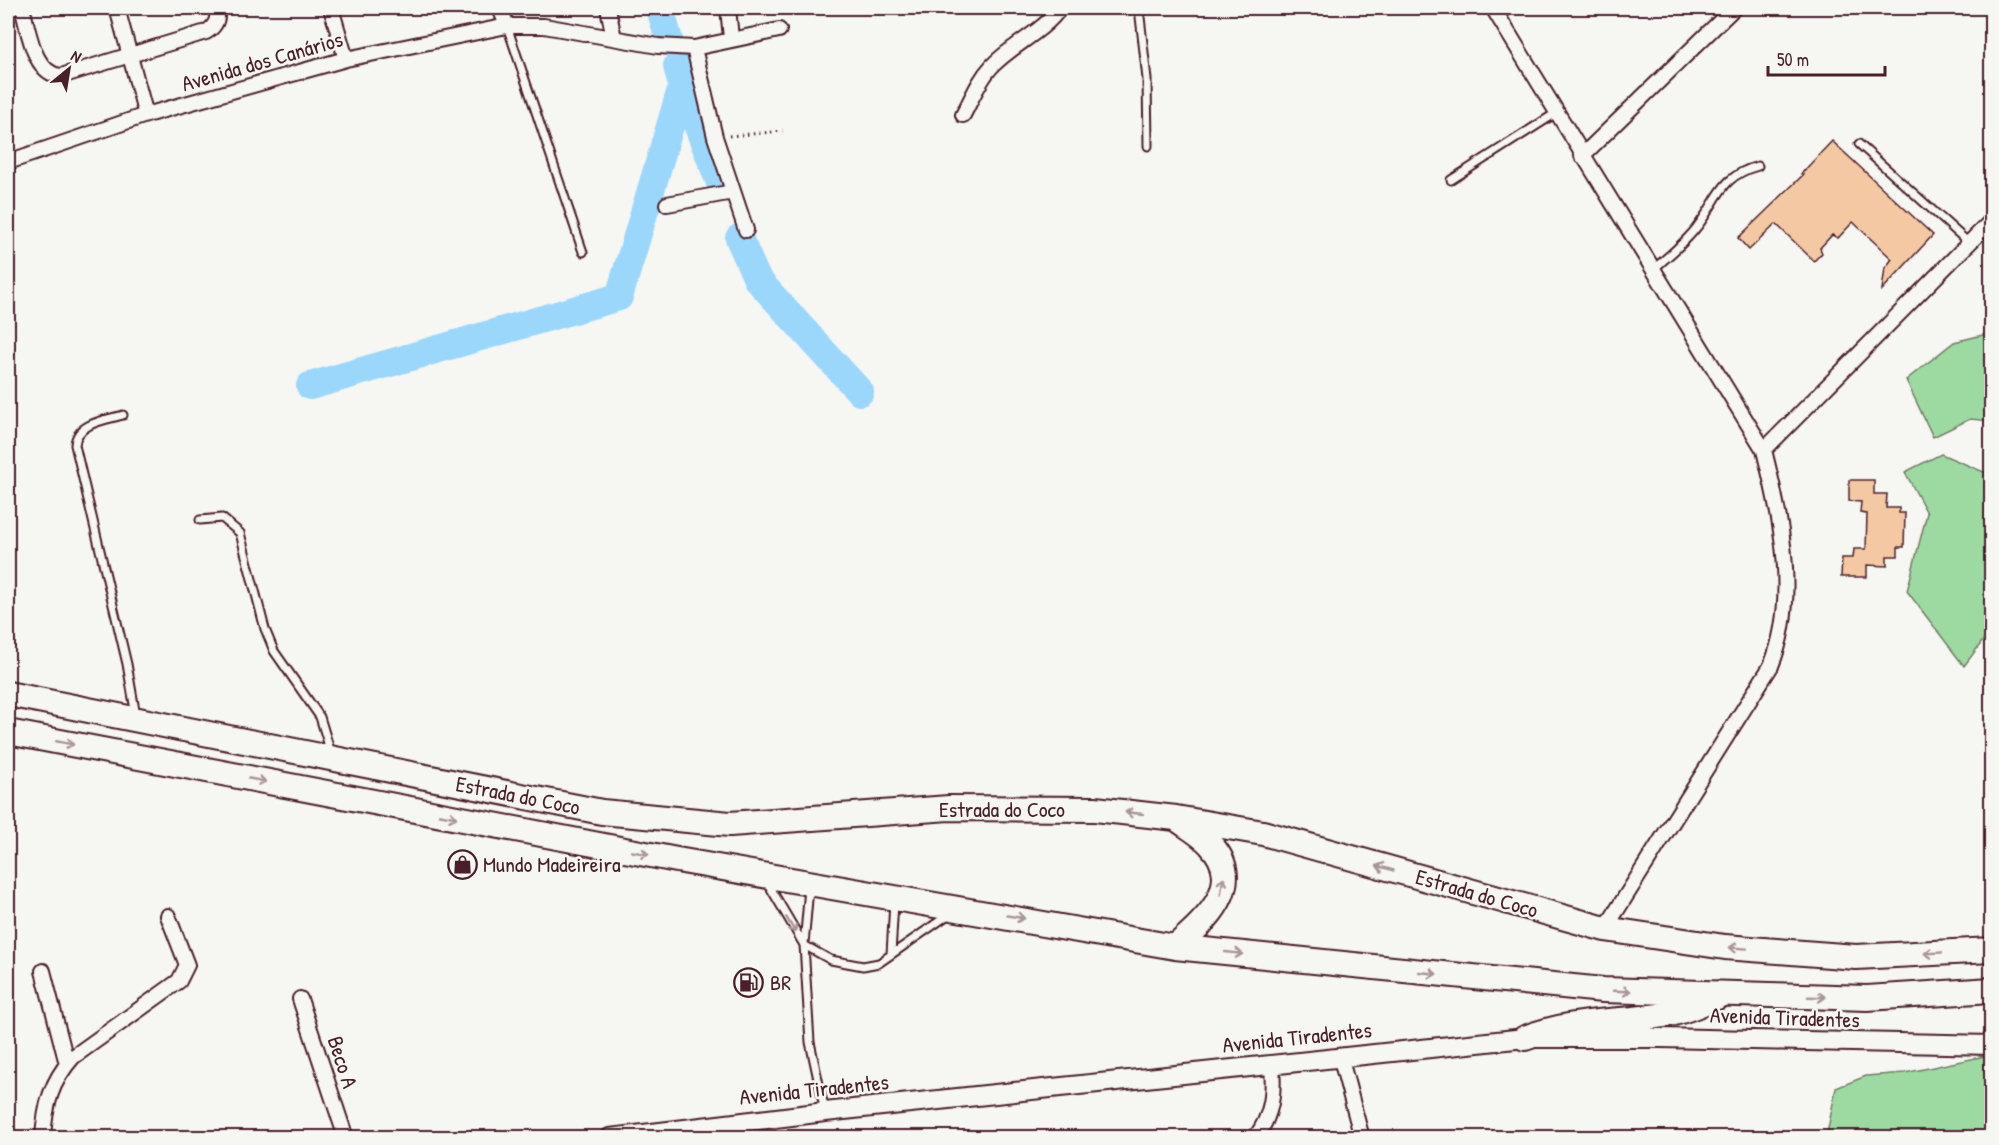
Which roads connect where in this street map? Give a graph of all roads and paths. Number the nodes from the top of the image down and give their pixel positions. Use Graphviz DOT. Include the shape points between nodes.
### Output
graph roads {
  1 [pos="22,8"];
  2 [pos="117,8"];
  3 [pos="216,8"];
  4 [pos="331,8"];
  5 [pos="500,8"];
  6 [pos="608,8"];
  7 [pos="728,8"];
  8 [pos="1060,8"];
  9 [pos="1139,8"];
  10 [pos="1493,8"];
  11 [pos="1734,8"];
  12 [pos="507,26"];
  13 [pos="779,30"];
  14 [pos="614,38"];
  15 [pos="731,38"];
  16 [pos="694,48"];
  17 [pos="130,55"];
  18 [pos="346,59"];
  19 [pos="1556,113"];
  20 [pos="146,115"];
  21 [pos="963,115"];
  22 [pos="783,131"];
  23 [pos="715,137"];
  24 [pos="1859,144"];
  25 [pos="1148,146"];
  26 [pos="1582,156"];
  27 [pos="8,162"];
  28 [pos="1758,166"];
  29 [pos="1451,180"];
  30 [pos="734,192"];
  31 [pos="667,204"];
  32 [pos="1992,220"];
  33 [pos="746,230"];
  34 [pos="1969,243"];
  35 [pos="583,252"];
  36 [pos="1653,270"];
  37 [pos="123,415"];
  38 [pos="1764,450"];
  39 [pos="200,520"];
  40 [pos="8,694"];
  41 [pos="136,720"];
  42 [pos="8,732"];
  43 [pos="333,758"];
  44 [pos="1176,818"];
  45 [pos="763,874"];
  46 [pos="810,882"];
  47 [pos="894,897"];
  48 [pos="959,908"];
  49 [pos="168,916"];
  50 [pos="1605,929"];
  51 [pos="804,945"];
  52 [pos="1175,947"];
  53 [pos="1992,950"];
  54 [pos="891,954"];
  55 [pos="43,971"];
  56 [pos="1992,990"];
  57 [pos="1724,994"];
  58 [pos="300,999"];
  59 [pos="1525,1038"];
  60 [pos="1992,1045"];
  61 [pos="1340,1056"];
  62 [pos="67,1064"];
  63 [pos="1272,1065"];
  64 [pos="825,1112"];
  65 [pos="43,1137"];
  66 [pos="346,1137"];
  67 [pos="610,1137"];
  68 [pos="1255,1137"];
  69 [pos="1362,1137"];
  1 -- 17 [label="street" via="46,72 61,76"];
  2 -- 17 [label="street"];
  3 -- 17 [label="street" via="216,23 206,32"];
  4 -- 18 [label="street"];
  5 -- 12 [label="street"];
  6 -- 14 [label="street"];
  7 -- 15 [label="street"];
  8 -- 21 [label="street" via="993,66"];
  9 -- 25 [label="lane" via="1147,79"];
  10 -- 19 [label="street"];
  11 -- 26 [label="street"];
  12 -- 14 [label="street, Avenida dos Canários" via="544,26"];
  12 -- 18 [label="street, Avenida dos Canários"];
  12 -- 35 [label="lane"];
  13 -- 15 [label="street, Avenida dos Canários"];
  14 -- 16 [label="street, Avenida dos Canários"];
  15 -- 16 [label="street, Avenida dos Canários"];
  16 -- 23 [label="street"];
  17 -- 20 [label="street"];
  18 -- 20 [label="street, Avenida dos Canários"];
  19 -- 26 [label="street"];
  19 -- 29 [label="lane"];
  20 -- 27 [label="street, Avenida dos Canários"];
  22 -- 23 [label="path"];
  23 -- 30 [label="street"];
  24 -- 34 [label="lane"];
  26 -- 36 [label="street"];
  28 -- 36 [label="lane" via="1742,170 1728,180 1697,227"];
  30 -- 31 [label="street"];
  30 -- 33 [label="street"];
  32 -- 34 [label="street"];
  34 -- 38 [label="street"];
  36 -- 38 [label="street"];
  37 -- 41 [label="lane" via="86,426 79,432 75,445 127,664"];
  38 -- 50 [label="street" via="1775,493 1785,590 1781,643 1772,666"];
  39 -- 43 [label="lane" via="222,518 240,533 274,651 320,717"];
  40 -- 41 [label="highway, Estrada do Coco"];
  41 -- 43 [label="highway, Estrada do Coco"];
  42 -- 45 [label="highway, Estrada do Coco, one-way"];
  44 -- 43 [label="highway, Estrada do Coco, one-way" via="1095,809 949,807 730,824 602,812"];
  50 -- 44 [label="highway, Estrada do Coco, one-way" via="1263,833"];
  52 -- 44 [label="highway, one-way" via="1214,911 1224,886 1223,866 1211,844"];
  45 -- 46 [label="highway, Estrada do Coco"];
  45 -- 51 [label="lane, one-way"];
  46 -- 47 [label="highway, Estrada do Coco"];
  46 -- 51 [label="lane"];
  47 -- 48 [label="highway, Estrada do Coco"];
  47 -- 54 [label="lane"];
  48 -- 52 [label="highway, Estrada do Coco, one-way"];
  48 -- 54 [label="lane"];
  49 -- 62 [label="street" via="187,965 185,974"];
  53 -- 50 [label="highway, Estrada do Coco, one-way" via="1856,957 1725,947"];
  51 -- 54 [label="lane" via="831,960 863,966 879,963"];
  51 -- 64 [label="lane" via="810,1042"];
  52 -- 57 [label="highway, Estrada do Coco, one-way" via="1603,990"];
  55 -- 62 [label="street"];
  57 -- 56 [label="highway, Estrada do Coco, one-way" via="1867,998"];
  57 -- 59 [label="highway" via="1665,1015 1583,1022"];
  58 -- 66 [label="street, Beco A"];
  59 -- 60 [label="street, Avenida Tiradentes"];
  59 -- 61 [label="street, Avenida Tiradentes"];
  61 -- 63 [label="street, Avenida Tiradentes"];
  61 -- 69 [label="street"];
  62 -- 65 [label="street" via="51,1089"];
  63 -- 64 [label="street, Avenida Tiradentes"];
  63 -- 68 [label="street" via="1273,1101"];
  64 -- 67 [label="street, Avenida Tiradentes"];
}
